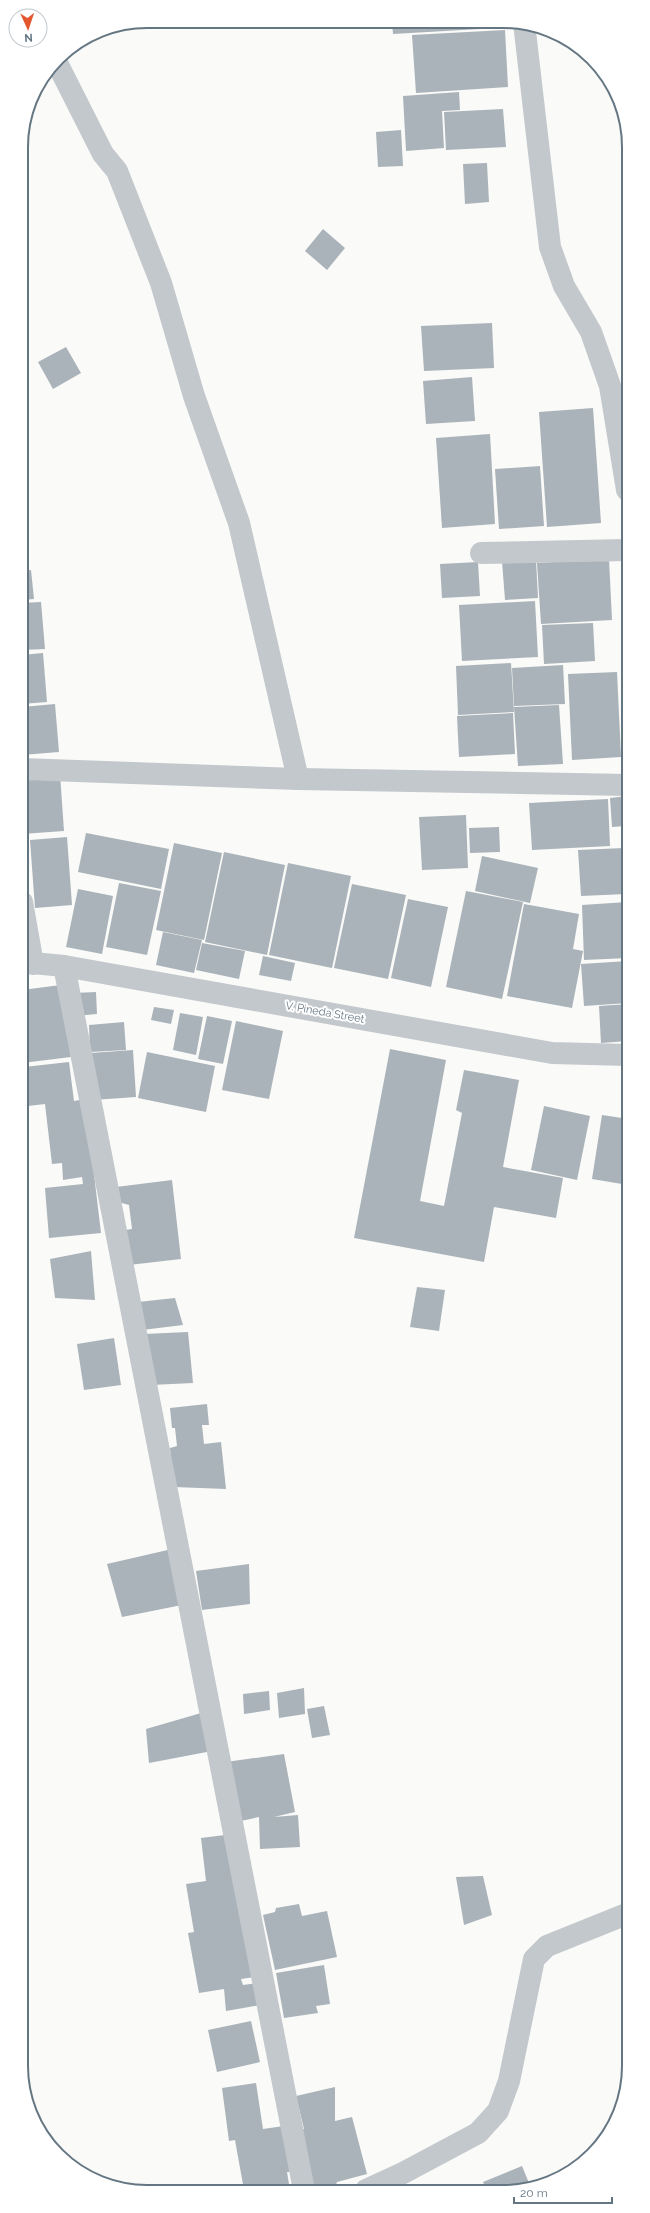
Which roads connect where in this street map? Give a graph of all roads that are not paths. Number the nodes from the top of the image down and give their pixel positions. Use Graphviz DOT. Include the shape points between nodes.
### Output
graph roads {
  1 [pos="525,30"];
  2 [pos="59,67"];
  3 [pos="622,459"];
  4 [pos="622,550"];
  5 [pos="481,553"];
  6 [pos="28,769"];
  7 [pos="298,779"];
  8 [pos="622,785"];
  9 [pos="28,963"];
  10 [pos="64,966"];
  11 [pos="622,1055"];
  12 [pos="622,1916"];
  13 [pos="303,2185"];
  14 [pos="377,2185"];
  1 -- 3 [label="street" via="550,247 564,286 591,332 610,386"];
  2 -- 7 [label="street" via="103,154 117,171 161,283 194,396 239,523"];
  4 -- 5 [label="street"];
  6 -- 7 [label="street"];
  7 -- 8 [label="street"];
  9 -- 10 [label="street, V. Pineda Street"];
  10 -- 11 [label="street, V. Pineda Street" via="552,1053"];
  10 -- 13 [label="street"];
  12 -- 14 [label="street" via="547,1946 534,1959 509,2081 498,2111 478,2133"];
}
